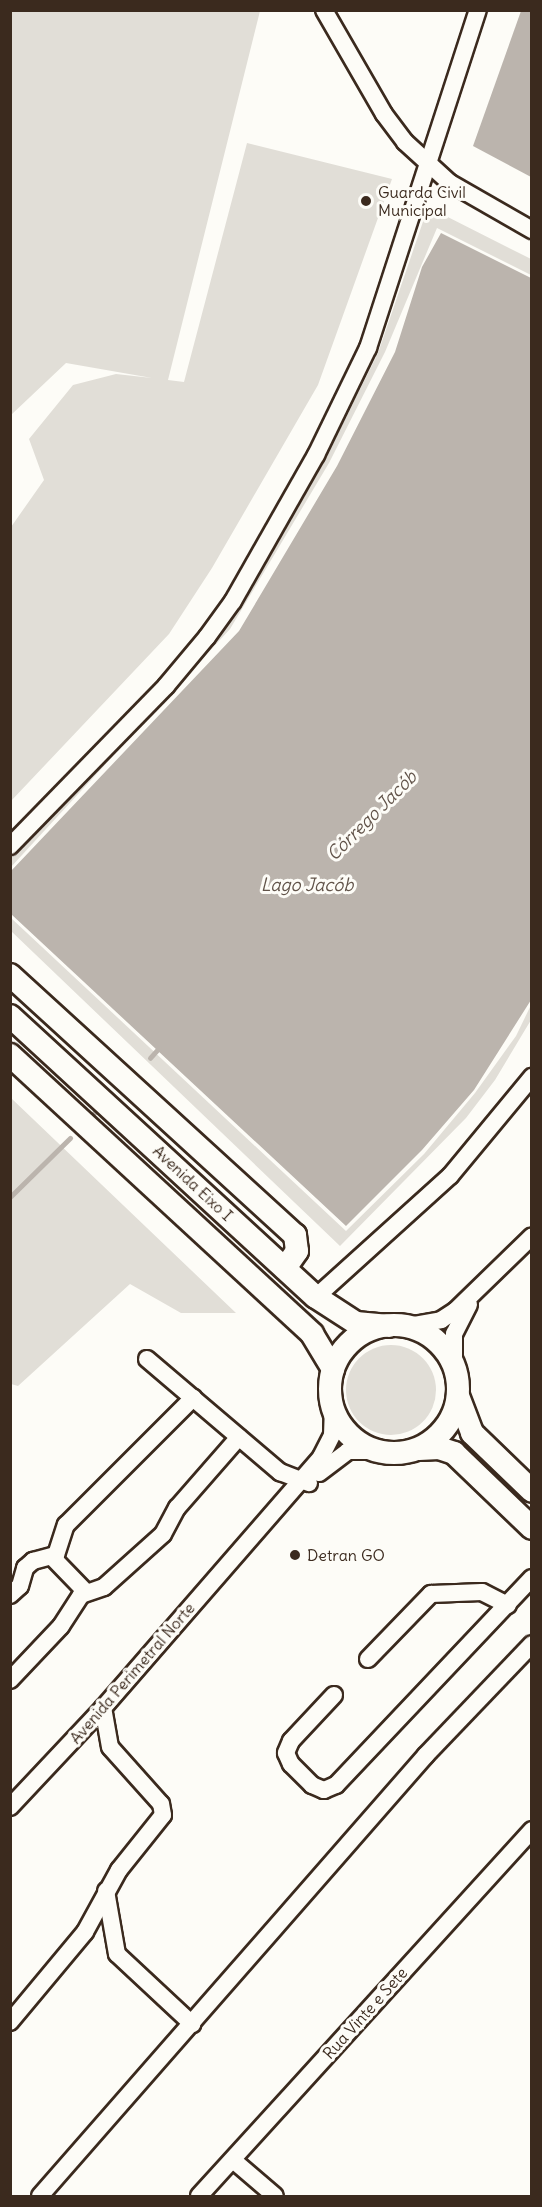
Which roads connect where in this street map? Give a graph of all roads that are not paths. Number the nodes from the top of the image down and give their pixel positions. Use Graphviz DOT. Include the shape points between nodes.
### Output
graph roads {
  1 [pos="324,10"];
  2 [pos="478,10"];
  3 [pos="429,166"];
  4 [pos="531,230"];
  5 [pos="10,846"];
  6 [pos="10,975"];
  7 [pos="10,1016"];
  8 [pos="10,1055"];
  9 [pos="531,1077"];
  10 [pos="531,1236"];
  11 [pos="285,1268"];
  12 [pos="476,1294"];
  13 [pos="316,1297"];
  14 [pos="396,1326"];
  15 [pos="147,1359"];
  16 [pos="333,1369"];
  17 [pos="454,1369"];
  18 [pos="458,1396"];
  19 [pos="193,1398"];
  20 [pos="333,1410"];
  21 [pos="239,1437"];
  22 [pos="419,1449"];
  23 [pos="376,1451"];
  24 [pos="304,1482"];
  25 [pos="531,1491"];
  26 [pos="531,1528"];
  27 [pos="53,1558"];
  28 [pos="531,1578"];
  29 [pos="86,1592"];
  30 [pos="10,1595"];
  31 [pos="508,1605"];
  32 [pos="531,1644"];
  33 [pos="368,1659"];
  34 [pos="10,1680"];
  35 [pos="334,1695"];
  36 [pos="102,1708"];
  37 [pos="10,1808"];
  38 [pos="531,1830"];
  39 [pos="106,1891"];
  40 [pos="10,2022"];
  41 [pos="192,2024"];
  42 [pos="232,2160"];
  43 [pos="40,2196"];
  44 [pos="198,2196"];
  45 [pos="274,2196"];
  1 -- 3 [label="street" via="384,114"];
  2 -- 3 [label="street"];
  3 -- 4 [label="street" via="472,199"];
  3 -- 5 [label="street" via="361,366 316,455 232,601 166,686"];
  6 -- 11 [label="main road" via="295,1235 297,1251"];
  7 -- 11 [label="main road, Avenida Eixo I"];
  8 -- 16 [label="main road, Avenida Eixo I" via="312,1334"];
  9 -- 13 [label="street" via="450,1176"];
  10 -- 12 [label="street"];
  11 -- 13 [label="main road, Avenida Eixo I"];
  12 -- 14 [label="street" via="441,1320"];
  12 -- 17 [label="street" via="454,1334"];
  13 -- 14 [label="main road, Avenida Eixo I" via="356,1323"];
  14 -- 16 [label="main road" via="359,1335 339,1356"];
  14 -- 17 [label="main road" via="419,1330 436,1340 445,1348"];
  15 -- 19 [label="street"];
  16 -- 20 [label="main road"];
  17 -- 18 [label="main road"];
  18 -- 22 [label="main road" via="443,1430"];
  18 -- 25 [label="main road" via="472,1433"];
  19 -- 21 [label="street"];
  19 -- 27 [label="street" via="66,1525"];
  20 -- 23 [label="main road" via="349,1436"];
  20 -- 24 [label="street, Avenida Perimetral Norte" via="328,1446"];
  21 -- 24 [label="street" via="280,1472"];
  21 -- 29 [label="street" via="177,1508 163,1534 104,1587"];
  22 -- 23 [label="main road" via="398,1453"];
  22 -- 26 [label="main road" via="439,1448 454,1453"];
  23 -- 24 [label="street, Avenida Perimetral Norte" via="354,1450 336,1456"];
  24 -- 36 [label="street, Avenida Perimetral Norte"];
  27 -- 29 [label="street"];
  27 -- 30 [label="street" via="33,1561 25,1568 20,1586"];
  28 -- 31 [label="street"];
  29 -- 34 [label="street" via="61,1626"];
  31 -- 33 [label="street" via="482,1592 430,1594"];
  31 -- 35 [label="street" via="336,1785 324,1790 312,1785 291,1764 286,1753 291,1741"];
  32 -- 41 [label="street" via="426,1755"];
  36 -- 37 [label="street, Avenida Perimetral Norte"];
  36 -- 39 [label="street" via="110,1748 164,1812"];
  38 -- 42 [label="street, Rua Vinte e Sete"];
  39 -- 40 [label="street" via="85,1932"];
  39 -- 41 [label="street" via="117,1954"];
  41 -- 43 [label="street"];
  42 -- 44 [label="street, Rua Vinte e Sete"];
  42 -- 45 [label="street"];
}
